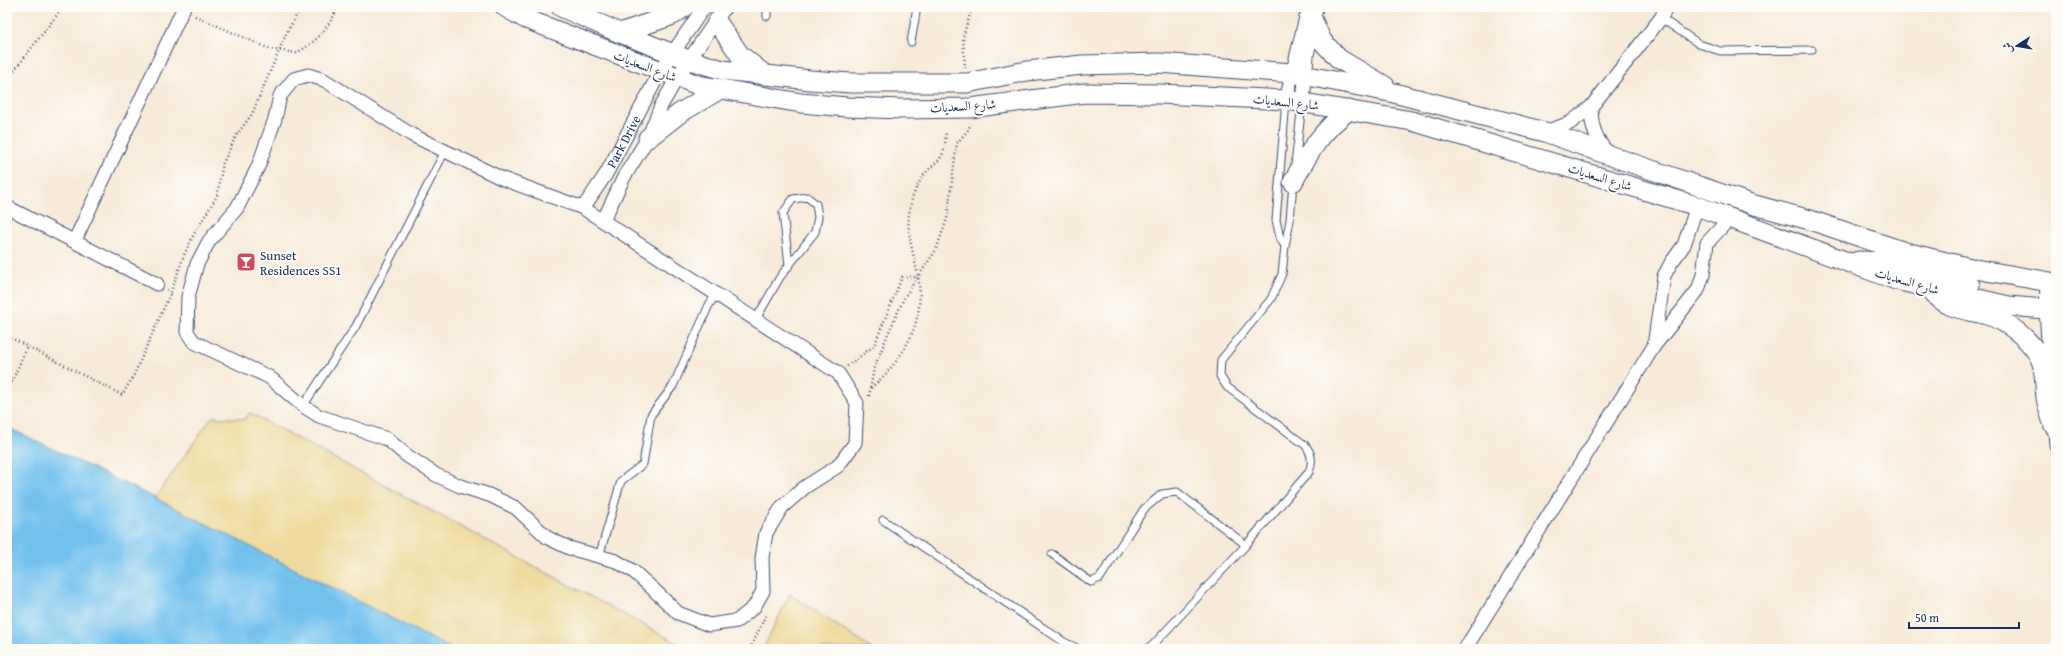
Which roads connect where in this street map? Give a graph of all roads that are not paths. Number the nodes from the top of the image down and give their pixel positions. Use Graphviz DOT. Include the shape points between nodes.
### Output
graph roads {
  1 [pos="505,7"];
  2 [pos="561,7"];
  3 [pos="684,7"];
  4 [pos="704,7"];
  5 [pos="767,7"];
  6 [pos="917,7"];
  7 [pos="183,9"];
  8 [pos="1313,12"];
  9 [pos="1664,13"];
  10 [pos="721,14"];
  11 [pos="767,16"];
  12 [pos="620,33"];
  13 [pos="911,42"];
  14 [pos="1812,50"];
  15 [pos="681,56"];
  16 [pos="1298,74"];
  17 [pos="669,75"];
  18 [pos="765,75"];
  19 [pos="720,89"];
  20 [pos="1394,93"];
  21 [pos="1294,101"];
  22 [pos="1591,107"];
  23 [pos="1349,110"];
  24 [pos="1545,132"];
  25 [pos="648,138"];
  26 [pos="445,151"];
  27 [pos="1611,156"];
  28 [pos="1293,182"];
  29 [pos="1751,204"];
  30 [pos="1697,206"];
  31 [pos="7,207"];
  32 [pos="583,208"];
  33 [pos="1724,216"];
  34 [pos="603,221"];
  35 [pos="75,240"];
  36 [pos="1284,246"];
  37 [pos="1849,262"];
  38 [pos="789,265"];
  39 [pos="2047,282"];
  40 [pos="157,284"];
  41 [pos="1930,289"];
  42 [pos="716,294"];
  43 [pos="2053,307"];
  44 [pos="756,319"];
  45 [pos="1654,346"];
  46 [pos="303,406"];
  47 [pos="2055,435"];
  48 [pos="883,520"];
  49 [pos="1246,545"];
  50 [pos="1052,554"];
  51 [pos="599,557"];
  52 [pos="1079,649"];
  53 [pos="1146,649"];
  54 [pos="1465,649"];
  1 -- 17 [label="street, شارع السعديات" via="526,19"];
  2 -- 12 [label="street, شارع السعديات"];
  3 -- 12 [label="street" via="673,14"];
  4 -- 15 [label="street"];
  5 -- 11 [label="lane"];
  6 -- 13 [label="lane"];
  7 -- 35 [label="street"];
  8 -- 16 [label="street"];
  8 -- 20 [label="street" via="1322,41 1339,60"];
  9 -- 14 [label="lane" via="1699,44 1720,51"];
  9 -- 22 [label="street"];
  10 -- 15 [label="street"];
  10 -- 18 [label="street" via="740,55"];
  12 -- 15 [label="street, شارع السعديات"];
  15 -- 17 [label="street"];
  15 -- 17 [label="street"];
  15 -- 18 [label="street, شارع السعديات" via="722,70"];
  16 -- 18 [label="street, شارع السعديات" via="1159,63 1082,65 1027,71 967,82 851,83"];
  16 -- 20 [label="street, شارع السعديات"];
  16 -- 21 [label="street"];
  17 -- 19 [label="street, شارع السعديات"];
  17 -- 25 [label="street, Park Drive" via="661,106"];
  17 -- 32 [label="street, Park Drive"];
  19 -- 21 [label="street, شارع السعديات" via="801,103 847,107 970,108 1085,93"];
  19 -- 25 [label="street" via="680,113"];
  20 -- 24 [label="street, شارع السعديات"];
  21 -- 23 [label="street, شارع السعديات"];
  21 -- 28 [label="lane"];
  21 -- 36 [label="lane" via="1276,220"];
  22 -- 24 [label="street" via="1570,123"];
  22 -- 27 [label="street" via="1594,134"];
  23 -- 28 [label="street" via="1320,136"];
  23 -- 30 [label="street, شارع السعديات" via="1412,121"];
  24 -- 27 [label="street, شارع السعديات"];
  25 -- 34 [label="street, Park Drive" via="624,177"];
  26 -- 32 [label="street" via="503,179"];
  26 -- 46 [label="lane" via="356,326"];
  26 -- 46 [label="street" via="412,135 324,80 308,75 294,79 280,96 276,119 258,166 237,208 209,242 197,264 188,297 187,332 194,342 269,377"];
  27 -- 29 [label="street, شارع السعديات"];
  28 -- 36 [label="lane" via="1290,220"];
  29 -- 33 [label="street" via="1734,203 1726,206"];
  29 -- 39 [label="street, شارع السعديات" via="1810,220 1905,252"];
  30 -- 33 [label="street, شارع السعديات"];
  30 -- 45 [label="street" via="1684,245 1670,263 1664,276"];
  31 -- 35 [label="street"];
  32 -- 34 [label="street"];
  33 -- 37 [label="street, شارع السعديات"];
  33 -- 45 [label="street" via="1707,243 1703,276 1698,290"];
  34 -- 42 [label="street"];
  35 -- 40 [label="street"];
  36 -- 49 [label="lane" via="1282,274 1274,293 1224,355 1219,371 1227,388 1305,445 1311,455 1311,466 1309,472"];
  37 -- 39 [label="street" via="1892,262 1970,285 2032,296 2039,295 2042,286"];
  37 -- 41 [label="street, شارع السعديات" via="1896,280"];
  38 -- 38 [label="lane" via="815,232 818,217 816,204 807,197 793,198 783,213"];
  38 -- 44 [label="lane"];
  39 -- 43 [label="street"];
  41 -- 43 [label="street, شارع السعديات" via="2009,306"];
  41 -- 47 [label="street" via="1938,299 1956,309 1985,314 2003,321 2037,351 2043,364 2047,405"];
  42 -- 44 [label="street"];
  42 -- 51 [label="lane" via="708,305 673,386 651,415 643,464 621,481"];
  43 -- 47 [label="street"];
  44 -- 51 [label="street" via="838,373 856,403 855,443 838,466 805,487 782,507 766,533 762,558 763,591 754,607 737,621 709,624 678,613 632,572 616,561"];
  45 -- 54 [label="street"];
  46 -- 51 [label="street" via="319,416 387,439 436,475 516,508 548,538 569,548"];
  48 -- 52 [label="lane" via="1064,642"];
  49 -- 50 [label="lane" via="1177,492 1162,494 1144,509 1100,578 1091,582"];
  49 -- 53 [label="lane" via="1152,646"];
}
